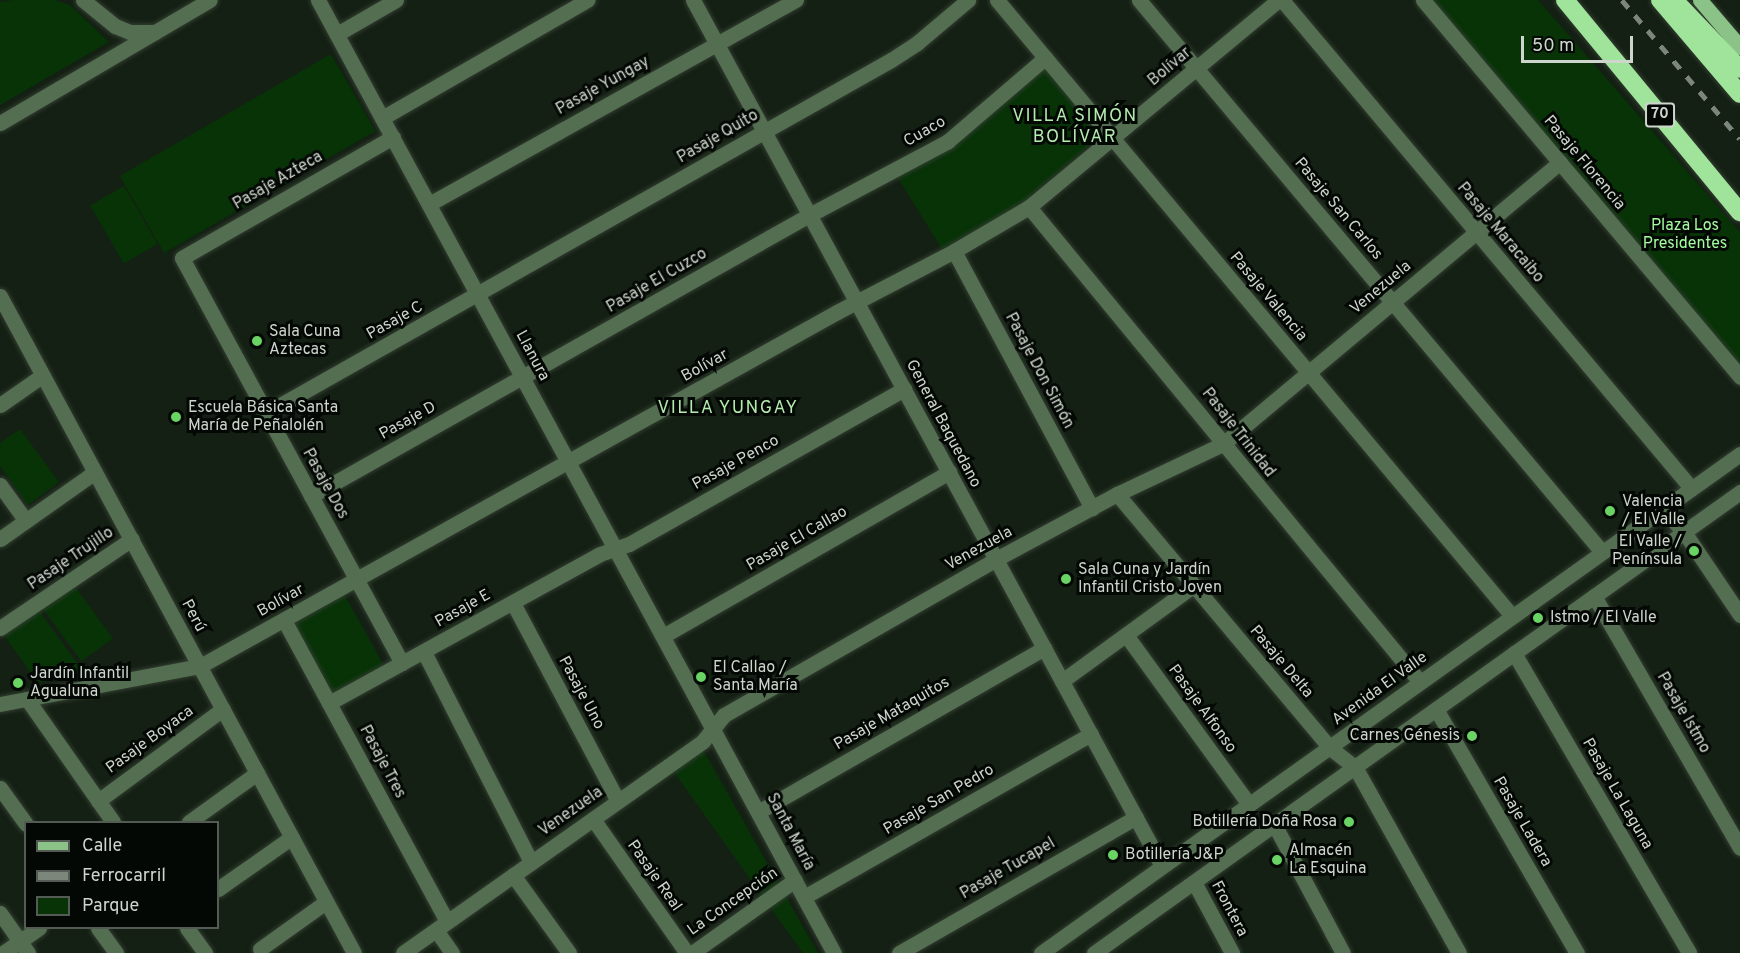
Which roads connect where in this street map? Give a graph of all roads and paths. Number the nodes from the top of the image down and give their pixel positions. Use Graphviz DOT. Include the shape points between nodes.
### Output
graph roads {
  1 [pos="83,0"];
  2 [pos="210,0"];
  3 [pos="318,0"];
  4 [pos="396,0"];
  5 [pos="587,0"];
  6 [pos="693,0"];
  7 [pos="796,0"];
  8 [pos="968,0"];
  9 [pos="997,0"];
  10 [pos="1138,0"];
  11 [pos="1280,0"];
  12 [pos="1424,0"];
  13 [pos="1565,0"];
  14 [pos="1660,0"];
  15 [pos="1674,0"];
  16 [pos="1700,0"];
  17 [pos="155,32"];
  18 [pos="337,34"];
  19 [pos="716,43"];
  20 [pos="1740,47"];
  21 [pos="1045,58"];
  22 [pos="1196,68"];
  23 [pos="1740,69"];
  24 [pos="1740,94"];
  25 [pos="382,118"];
  26 [pos="0,123"];
  27 [pos="764,131"];
  28 [pos="393,137"];
  29 [pos="1112,138"];
  30 [pos="1560,162"];
  31 [pos="429,204"];
  32 [pos="1029,207"];
  33 [pos="1740,212"];
  34 [pos="809,215"];
  35 [pos="1476,232"];
  36 [pos="954,251"];
  37 [pos="182,258"];
  38 [pos="478,295"];
  39 [pos="1,301"];
  40 [pos="1393,302"];
  41 [pos="857,303"];
  42 [pos="1308,373"];
  43 [pos="43,375"];
  44 [pos="523,377"];
  45 [pos="1740,377"];
  46 [pos="904,389"];
  47 [pos="0,405"];
  48 [pos="266,413"];
  49 [pos="1223,444"];
  50 [pos="1740,454"];
  51 [pos="1740,462"];
  52 [pos="569,463"];
  53 [pos="1724,465"];
  54 [pos="95,472"];
  55 [pos="949,472"];
  56 [pos="0,485"];
  57 [pos="1691,488"];
  58 [pos="1740,492"];
  59 [pos="1118,494"];
  60 [pos="311,496"];
  61 [pos="1092,507"];
  62 [pos="1663,508"];
  63 [pos="26,521"];
  64 [pos="1684,532"];
  65 [pos="0,539"];
  66 [pos="132,539"];
  67 [pos="616,549"];
  68 [pos="1602,552"];
  69 [pos="996,559"];
  70 [pos="357,580"];
  71 [pos="1194,585"];
  72 [pos="1594,596"];
  73 [pos="513,603"];
  74 [pos="1740,615"];
  75 [pos="1512,616"];
  76 [pos="284,620"];
  77 [pos="0,628"];
  78 [pos="1126,635"];
  79 [pos="663,636"];
  80 [pos="1044,648"];
  81 [pos="423,652"];
  82 [pos="1514,653"];
  83 [pos="402,663"];
  84 [pos="200,666"];
  85 [pos="1062,681"];
  86 [pos="1420,682"];
  87 [pos="27,699"];
  88 [pos="0,704"];
  89 [pos="329,704"];
  90 [pos="223,709"];
  91 [pos="1436,709"];
  92 [pos="713,729"];
  93 [pos="1091,734"];
  94 [pos="1329,747"];
  95 [pos="1355,767"];
  96 [pos="257,773"];
  97 [pos="0,788"];
  98 [pos="98,801"];
  99 [pos="618,801"];
  100 [pos="1249,804"];
  101 [pos="758,812"];
  102 [pos="1136,817"];
  103 [pos="592,819"];
  104 [pos="24,821"];
  105 [pos="112,821"];
  106 [pos="190,821"];
  107 [pos="1274,824"];
  108 [pos="292,837"];
  109 [pos="1740,848"];
  110 [pos="531,862"];
  111 [pos="1162,866"];
  112 [pos="513,875"];
  113 [pos="795,880"];
  114 [pos="1194,882"];
  115 [pos="219,889"];
  116 [pos="804,897"];
  117 [pos="327,902"];
  118 [pos="0,913"];
  119 [pos="441,926"];
  120 [pos="38,929"];
  121 [pos="99,929"];
  122 [pos="188,929"];
  123 [pos="24,947"];
  124 [pos="260,949"];
  125 [pos="3,953"];
  126 [pos="116,953"];
  127 [pos="205,953"];
  128 [pos="354,953"];
  129 [pos="403,953"];
  130 [pos="452,953"];
  131 [pos="569,953"];
  132 [pos="687,953"];
  133 [pos="692,953"];
  134 [pos="834,953"];
  135 [pos="899,953"];
  136 [pos="1041,953"];
  137 [pos="1094,953"];
  138 [pos="1232,953"];
  139 [pos="1343,953"];
  140 [pos="1459,953"];
  141 [pos="1578,953"];
  142 [pos="1689,953"];
  1 -- 17 [label="street" via="115,26 137,33"];
  2 -- 17 [label="street"];
  3 -- 18 [label="street, Llanura"];
  4 -- 18 [label="street"];
  5 -- 25 [label="street"];
  6 -- 19 [label="street, General Baquedano"];
  7 -- 19 [label="street, Pasaje Yungay"];
  8 -- 27 [label="street, Pasaje Quito" via="904,52"];
  9 -- 21 [label="street, Pasaje Valencia"];
  10 -- 22 [label="street, Pasaje San Carlos"];
  11 -- 22 [label="street, Bolívar"];
  11 -- 35 [label="street, Pasaje Maracaibo"];
  12 -- 30 [label="street, Pasaje Florencia"];
  13 -- 33 [label="highway, 70"];
  14 -- 24 [label="highway"];
  15 -- 23 [label="highway"];
  16 -- 20 [label="main road"];
  17 -- 26 [label="street"];
  18 -- 25 [label="street, Llanura"];
  19 -- 27 [label="street, General Baquedano"];
  19 -- 31 [label="street, Pasaje Yungay"];
  21 -- 29 [label="street, Pasaje Valencia"];
  21 -- 34 [label="street, Cuaco" via="948,141"];
  22 -- 29 [label="street, Bolívar"];
  22 -- 40 [label="street, Pasaje San Carlos"];
  25 -- 28 [label="street, Llanura"];
  27 -- 34 [label="street, General Baquedano"];
  27 -- 38 [label="street, Pasaje Quito"];
  28 -- 31 [label="street, Llanura"];
  28 -- 37 [label="street, Pasaje Azteca"];
  29 -- 32 [label="street, Bolívar"];
  29 -- 42 [label="street, Pasaje Valencia"];
  30 -- 35 [label="street, Venezuela"];
  30 -- 45 [label="street, Pasaje Florencia"];
  31 -- 38 [label="street, Llanura"];
  32 -- 36 [label="street, Bolívar"];
  32 -- 49 [label="street, Pasaje Trinidad"];
  34 -- 41 [label="street, General Baquedano"];
  34 -- 44 [label="street, Pasaje El Cuzco"];
  35 -- 40 [label="street, Venezuela"];
  35 -- 57 [label="street, Pasaje Maracaibo"];
  36 -- 41 [label="street, Bolívar"];
  36 -- 61 [label="street, Pasaje Don Simón"];
  37 -- 48 [label="street, Pasaje Dos"];
  38 -- 44 [label="street, Llanura"];
  38 -- 48 [label="street, Pasaje C"];
  39 -- 43 [label="street, Perú"];
  40 -- 42 [label="street, Venezuela"];
  40 -- 68 [label="street, Pasaje San Carlos"];
  41 -- 46 [label="street, General Baquedano"];
  41 -- 52 [label="street, Bolívar"];
  42 -- 49 [label="street, Venezuela"];
  42 -- 75 [label="street, Pasaje Valencia"];
  43 -- 47 [label="street"];
  43 -- 54 [label="street, Perú"];
  44 -- 52 [label="street, Llanura"];
  44 -- 60 [label="street, Pasaje D"];
  46 -- 55 [label="street, General Baquedano"];
  46 -- 67 [label="street, Pasaje Penco"];
  48 -- 60 [label="street, Pasaje Dos"];
  49 -- 59 [label="street, Venezuela"];
  49 -- 86 [label="street, Pasaje Trinidad"];
  50 -- 53 [label="street, Avenida El Valle"];
  51 -- 53 [label="street"];
  52 -- 67 [label="street, Llanura"];
  52 -- 70 [label="street, Bolívar"];
  53 -- 57 [label="street, Avenida El Valle"];
  54 -- 63 [label="street"];
  54 -- 66 [label="street, Perú"];
  55 -- 69 [label="street, General Baquedano"];
  55 -- 79 [label="street, Pasaje El Callao"];
  56 -- 63 [label="street"];
  57 -- 62 [label="street, Avenida El Valle"];
  58 -- 64 [label="street"];
  59 -- 61 [label="street, Venezuela"];
  59 -- 71 [label="street, Pasaje Delta"];
  60 -- 70 [label="street, Pasaje Dos"];
  61 -- 69 [label="street, Venezuela"];
  62 -- 64 [label="street"];
  62 -- 68 [label="street, Avenida El Valle"];
  63 -- 65 [label="street"];
  64 -- 72 [label="street"];
  64 -- 74 [label="street"];
  66 -- 77 [label="street, Pasaje Trujillo"];
  66 -- 84 [label="street, Perú"];
  67 -- 73 [label="street, Pasaje E" via="600,554"];
  67 -- 79 [label="street, Llanura"];
  68 -- 75 [label="street, Avenida El Valle"];
  69 -- 80 [label="street, General Baquedano"];
  69 -- 92 [label="street, Venezuela" via="724,716"];
  70 -- 76 [label="street, Bolívar"];
  70 -- 83 [label="street, Pasaje Dos"];
  71 -- 78 [label="street"];
  71 -- 94 [label="street, Pasaje Delta"];
  72 -- 82 [label="street"];
  72 -- 109 [label="street, Pasaje Istmo"];
  73 -- 81 [label="street, Pasaje E"];
  73 -- 99 [label="street, Pasaje Uno"];
  75 -- 86 [label="street, Avenida El Valle"];
  76 -- 84 [label="street, Bolívar"];
  76 -- 89 [label="street, Pasaje Tres"];
  78 -- 85 [label="street"];
  78 -- 100 [label="street, Pasaje Alfonso"];
  79 -- 92 [label="street, Llanura"];
  80 -- 85 [label="street, General Baquedano"];
  80 -- 101 [label="street, Pasaje Mataquitos"];
  81 -- 83 [label="street, Pasaje E"];
  81 -- 110 [label="street"];
  82 -- 91 [label="street"];
  82 -- 142 [label="street, Pasaje La Laguna"];
  83 -- 89 [label="street, Pasaje E"];
  84 -- 87 [label="street, Bolívar"];
  84 -- 90 [label="street, Perú"];
  85 -- 93 [label="street, General Baquedano"];
  86 -- 94 [label="street, Avenida El Valle"];
  87 -- 88 [label="street, Bolívar"];
  87 -- 98 [label="street"];
  89 -- 119 [label="street, Pasaje Tres"];
  90 -- 96 [label="street, Perú"];
  90 -- 98 [label="street, Pasaje Boyaca"];
  91 -- 95 [label="street"];
  91 -- 141 [label="street, Pasaje Ladera"];
  92 -- 99 [label="street, Venezuela" via="703,741"];
  92 -- 101 [label="street, Santa María"];
  93 -- 102 [label="street, General Baquedano"];
  93 -- 116 [label="street, Pasaje San Pedro"];
  94 -- 95 [label="street, Pasaje Delta"];
  94 -- 100 [label="street, Avenida El Valle"];
  95 -- 107 [label="street"];
  95 -- 140 [label="street, Pasaje Delta"];
  96 -- 106 [label="street"];
  96 -- 108 [label="street, Perú"];
  97 -- 104 [label="street"];
  98 -- 105 [label="street"];
  99 -- 103 [label="street, Venezuela"];
  100 -- 111 [label="street, Avenida El Valle"];
  101 -- 113 [label="street, Santa María"];
  102 -- 111 [label="street, General Baquedano"];
  102 -- 135 [label="street, Pasaje Tucapel"];
  103 -- 110 [label="street, Venezuela"];
  103 -- 132 [label="street, Pasaje Real"];
  107 -- 114 [label="street"];
  107 -- 139 [label="street"];
  108 -- 115 [label="street"];
  108 -- 117 [label="street, Perú"];
  110 -- 112 [label="street, Venezuela"];
  111 -- 136 [label="street, Avenida El Valle"];
  112 -- 119 [label="street, Venezuela"];
  112 -- 131 [label="street"];
  113 -- 116 [label="street, Santa María"];
  113 -- 133 [label="street, La Concepción"];
  114 -- 137 [label="street"];
  114 -- 138 [label="street, Frontera"];
  116 -- 134 [label="street, Santa María"];
  117 -- 124 [label="street"];
  117 -- 128 [label="street, Perú"];
  118 -- 123 [label="street"];
  119 -- 129 [label="street, Venezuela"];
  119 -- 130 [label="street, Pasaje Tres"];
  120 -- 123 [label="street"];
  121 -- 126 [label="street"];
  122 -- 127 [label="street"];
  123 -- 125 [label="street"];
}
